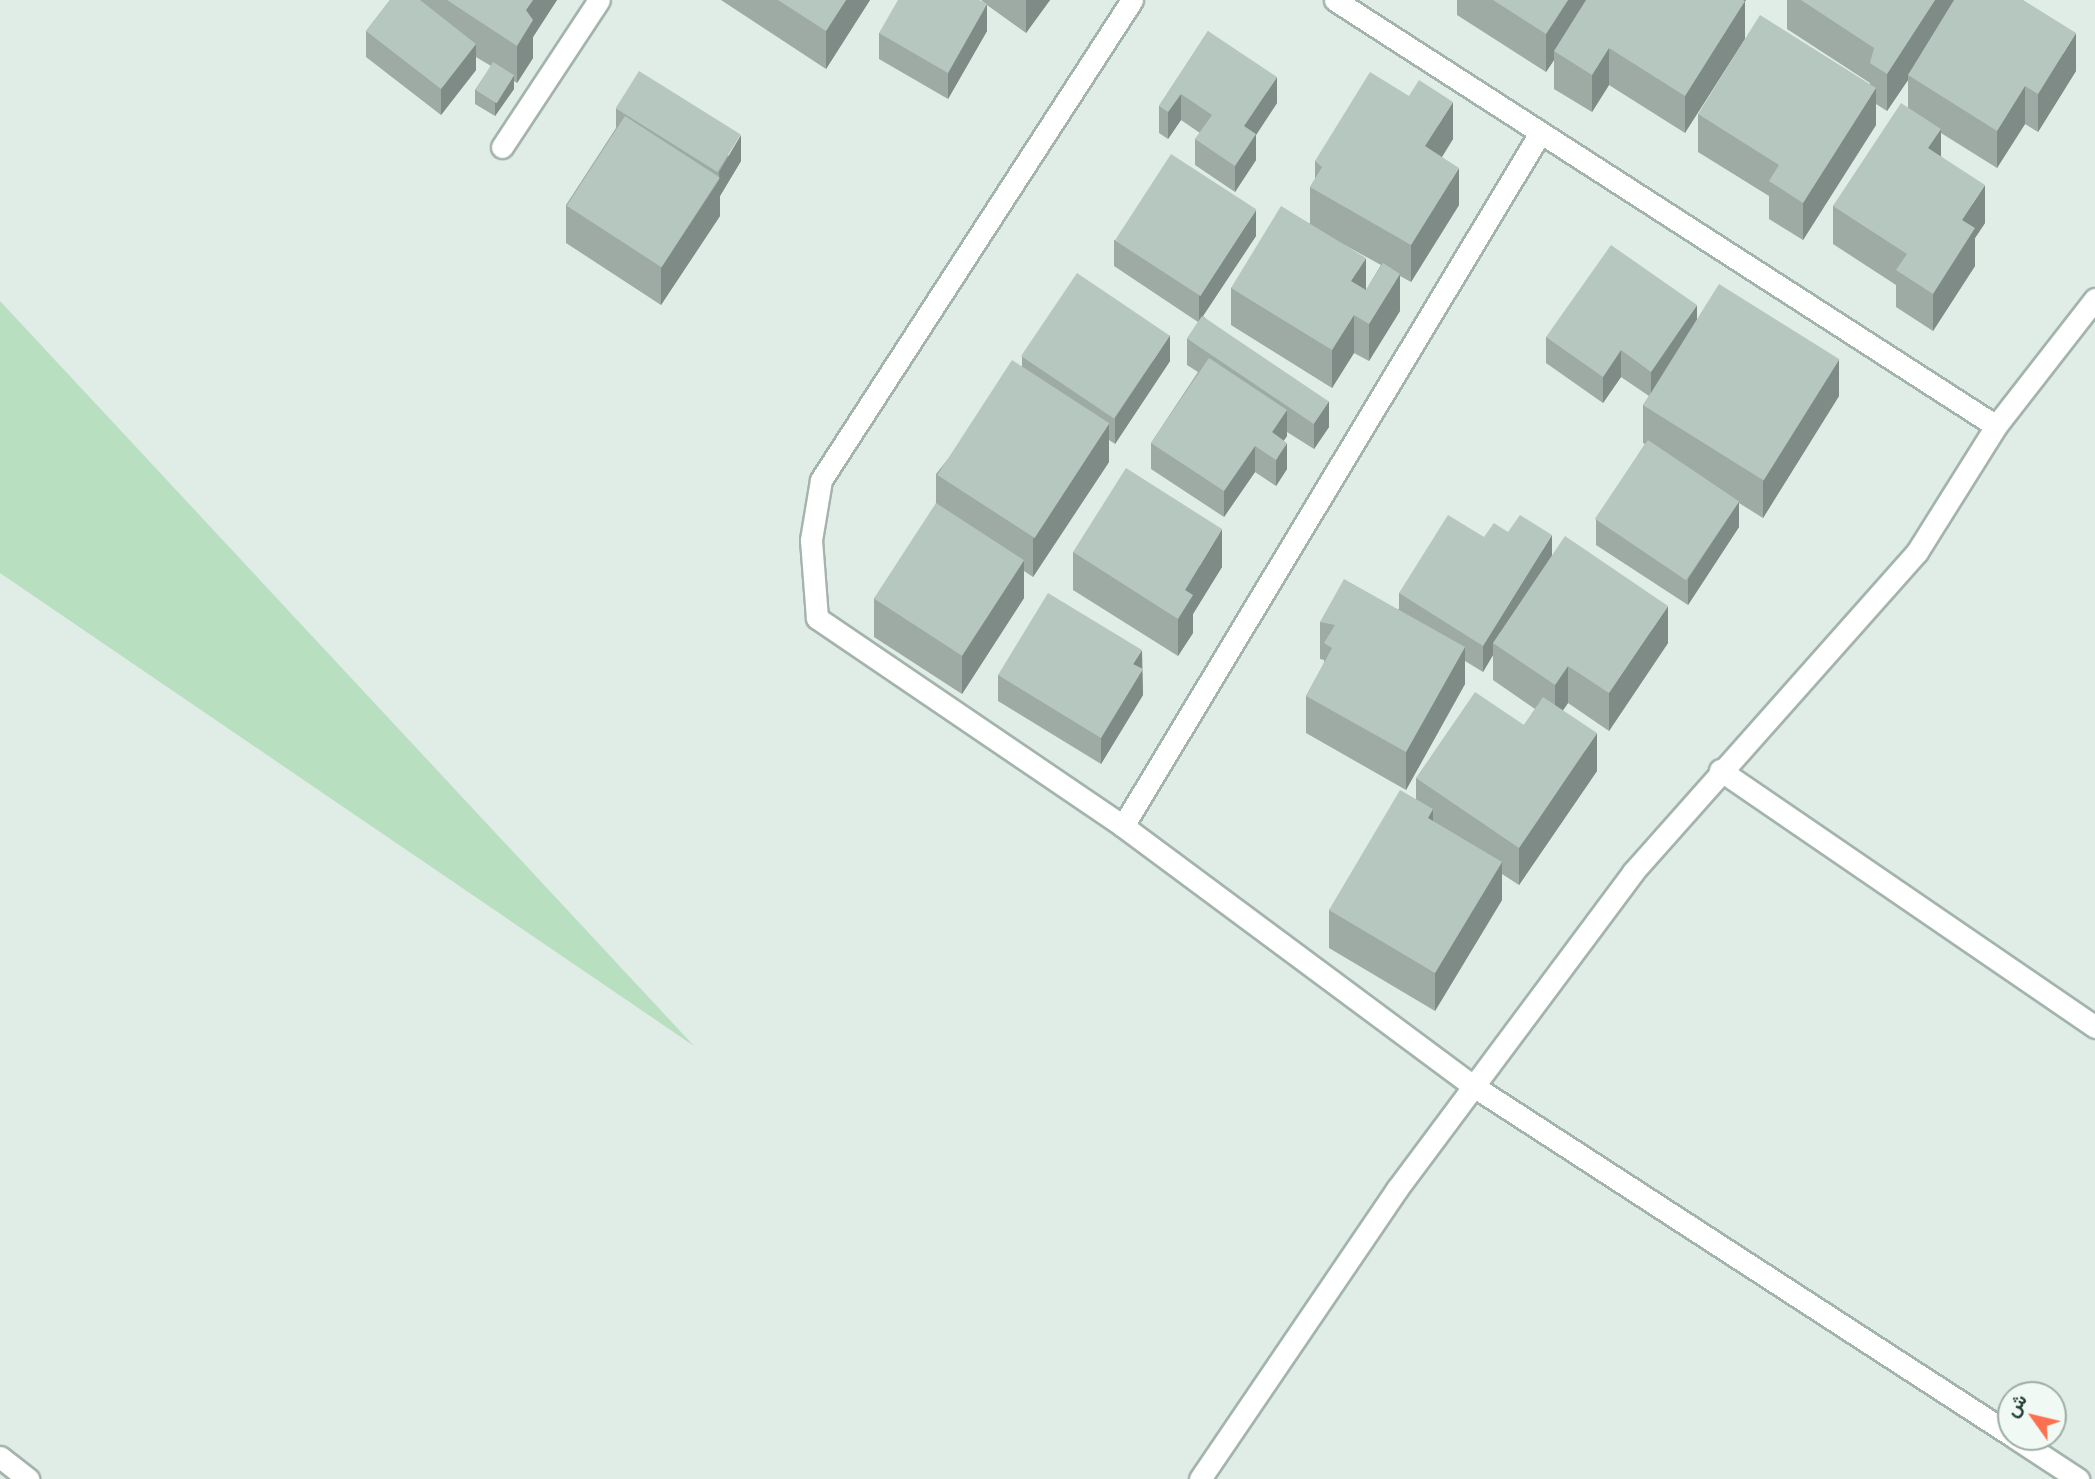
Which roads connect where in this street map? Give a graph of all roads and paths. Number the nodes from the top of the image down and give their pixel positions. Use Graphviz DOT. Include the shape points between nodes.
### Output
graph roads {
  1 [pos="599,0"];
  2 [pos="1132,0"];
  3 [pos="1335,0"];
  4 [pos="1540,133"];
  5 [pos="502,147"];
  6 [pos="2095,299"];
  7 [pos="1996,426"];
  8 [pos="1720,770"];
  9 [pos="1123,826"];
  10 [pos="2095,1027"];
  11 [pos="1475,1087"];
  12 [pos="1997,1426"];
  13 [pos="2035,1451"];
  14 [pos="0,1457"];
  15 [pos="28,1479"];
  16 [pos="1200,1479"];
  17 [pos="2078,1479"];
  1 -- 5 [label="street"];
  2 -- 9 [label="street" via="821,480 811,540 817,618"];
  3 -- 4 [label="street"];
  4 -- 7 [label="street"];
  4 -- 9 [label="street"];
  6 -- 7 [label="street"];
  7 -- 8 [label="street" via="1917,552 1784,707"];
  8 -- 10 [label="street"];
  8 -- 11 [label="street" via="1633,872"];
  9 -- 11 [label="street"];
  11 -- 12 [label="street"];
  11 -- 16 [label="street" via="1397,1189"];
  13 -- 17 [label="street"];
  14 -- 15 [label="street"];
}
